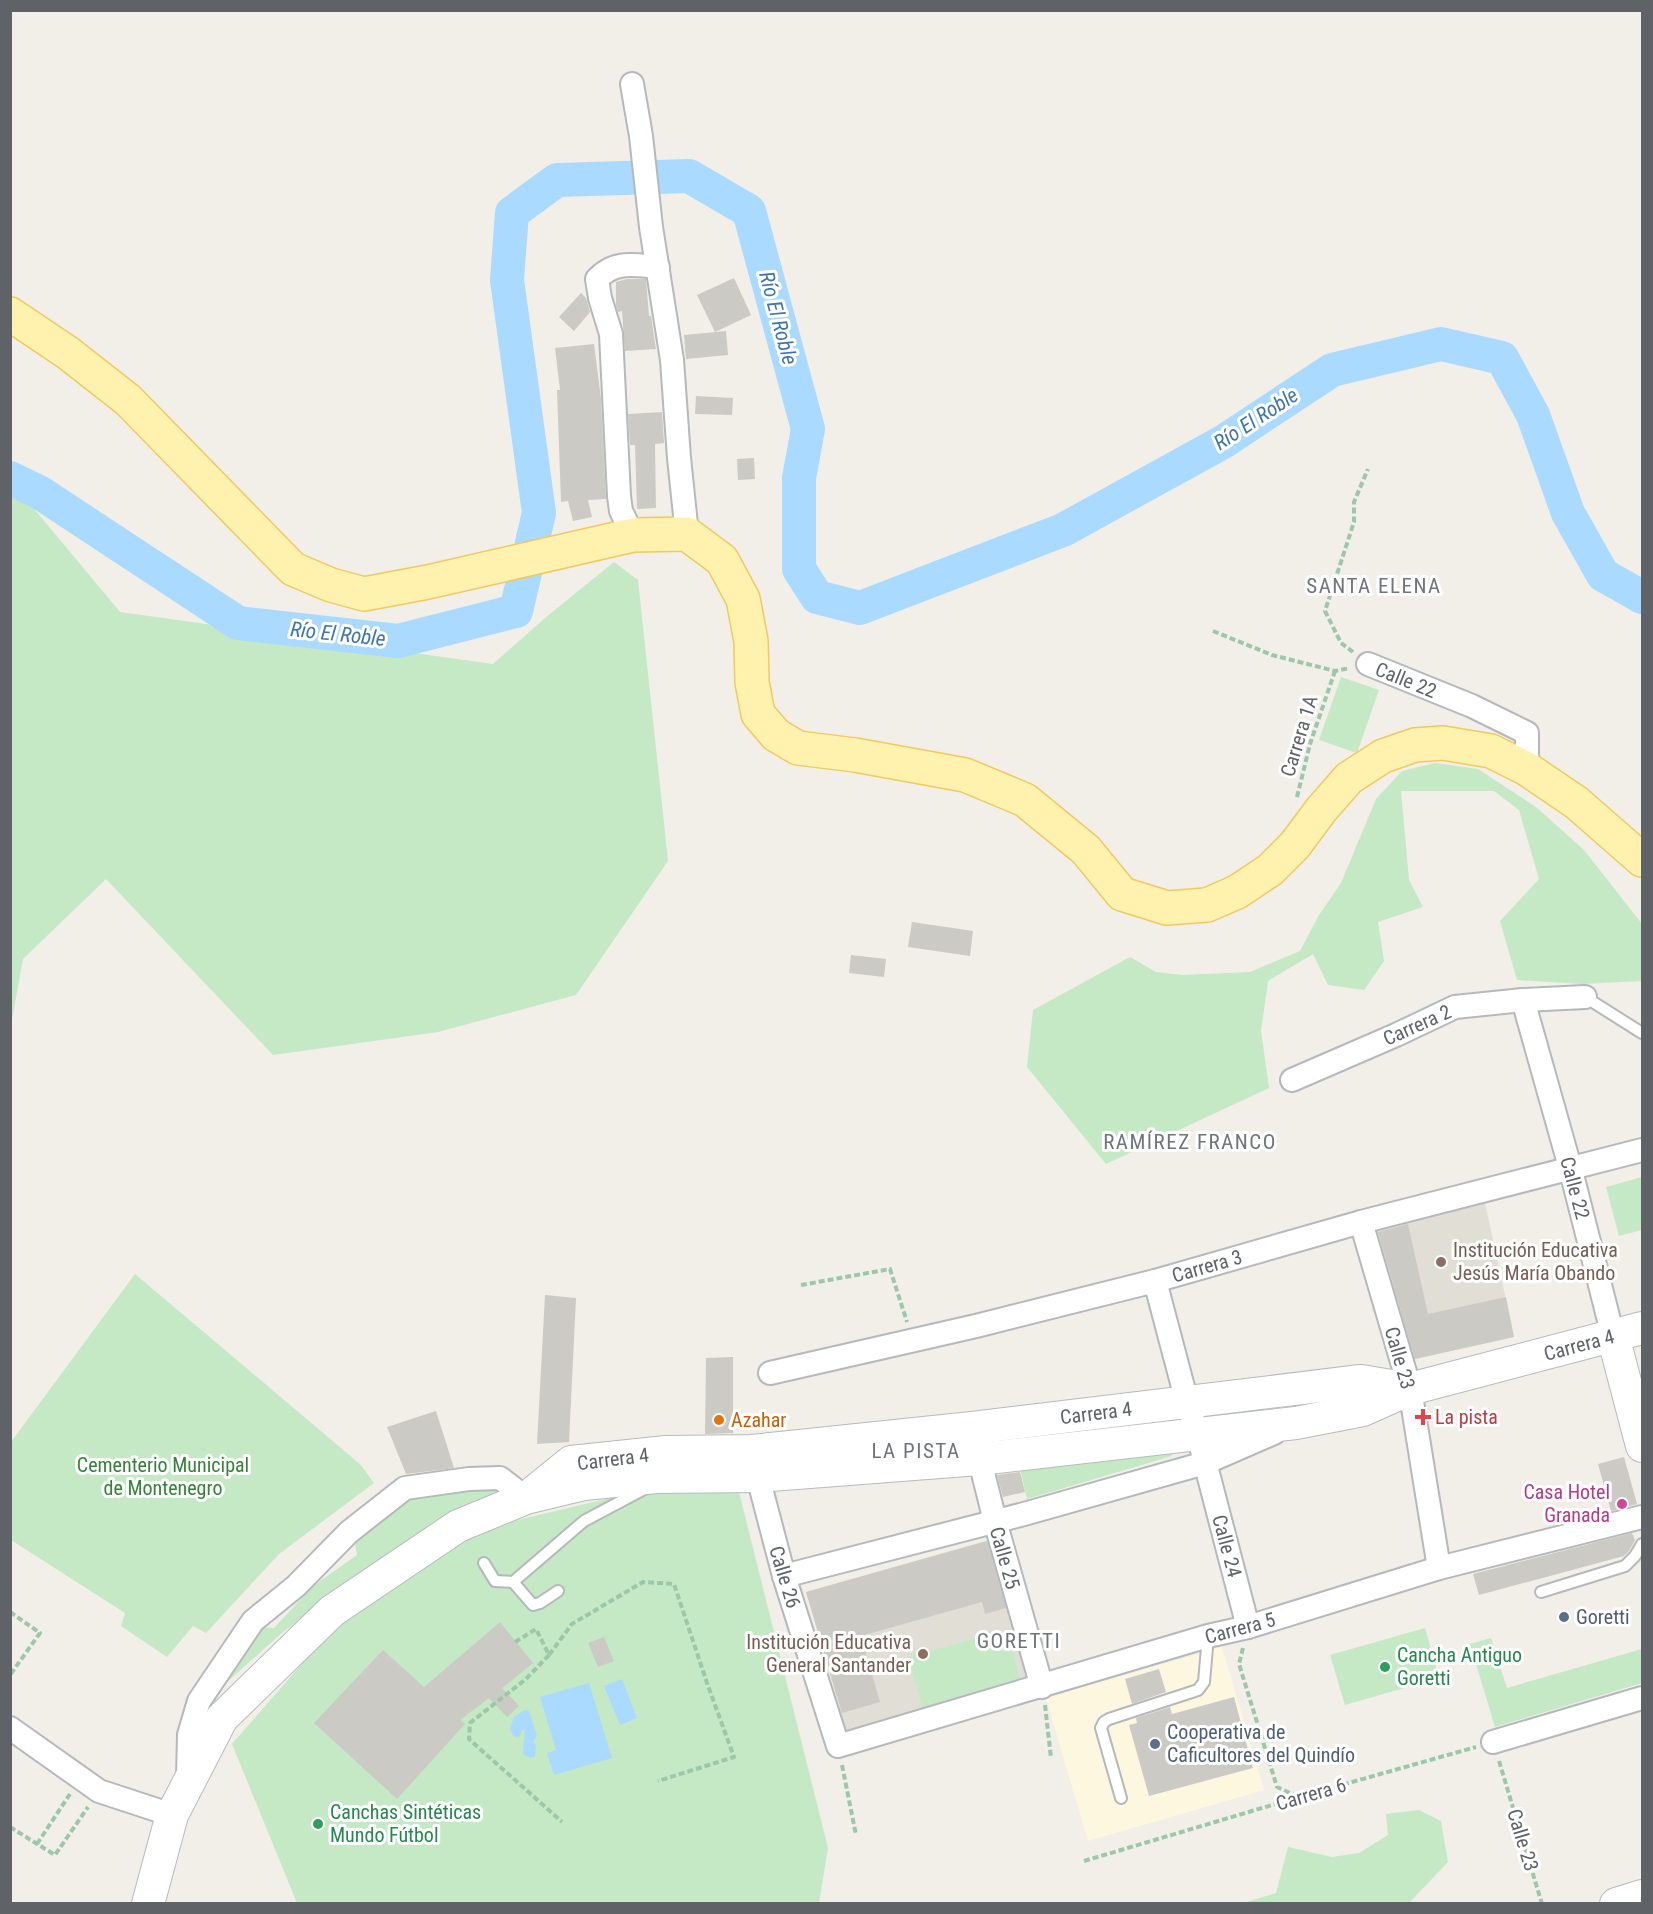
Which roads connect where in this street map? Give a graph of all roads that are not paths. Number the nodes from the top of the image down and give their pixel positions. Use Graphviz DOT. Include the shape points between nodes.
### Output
graph roads {
  1 [pos="632,84"];
  2 [pos="658,267"];
  3 [pos="10,314"];
  4 [pos="687,534"];
  5 [pos="633,535"];
  6 [pos="1368,664"];
  7 [pos="1527,769"];
  8 [pos="1642,860"];
  9 [pos="1585,997"];
  10 [pos="1523,1000"];
  11 [pos="1642,1033"];
  12 [pos="1292,1080"];
  13 [pos="1642,1150"];
  14 [pos="1570,1167"];
  15 [pos="1360,1222"];
  16 [pos="1155,1281"];
  17 [pos="1628,1332"];
  18 [pos="770,1374"];
  19 [pos="1410,1389"];
  20 [pos="1187,1402"];
  21 [pos="972,1428"];
  22 [pos="1642,1446"];
  23 [pos="1201,1449"];
  24 [pos="979,1459"];
  25 [pos="754,1463"];
  26 [pos="656,1477"];
  27 [pos="526,1498"];
  28 [pos="1642,1517"];
  29 [pos="995,1521"];
  30 [pos="1642,1544"];
  31 [pos="484,1563"];
  32 [pos="1439,1568"];
  33 [pos="784,1576"];
  34 [pos="513,1582"];
  35 [pos="558,1591"];
  36 [pos="1541,1592"];
  37 [pos="1248,1627"];
  38 [pos="1208,1636"];
  39 [pos="1042,1687"];
  40 [pos="1642,1698"];
  41 [pos="10,1728"];
  42 [pos="1493,1742"];
  43 [pos="838,1746"];
  44 [pos="187,1783"];
  45 [pos="1121,1798"];
  46 [pos="172,1815"];
  47 [pos="1642,1896"];
  48 [pos="148,1904"];
  49 [pos="1616,1904"];
  1 -- 2 [label="street"];
  2 -- 4 [label="street" via="672,360"];
  2 -- 5 [label="street" via="627,264 606,270 597,279 612,334 621,511"];
  3 -- 5 [label="main road" via="68,352 129,400 293,569 331,585 364,594"];
  4 -- 5 [label="main road"];
  4 -- 7 [label="main road" via="722,560 743,599 758,714 776,735 798,748 965,775 1025,800 1086,850 1122,894 1167,908 1207,905 1237,892 1270,870 1349,778 1383,756 1415,745 1443,743 1491,751"];
  6 -- 7 [label="street, Calle 22" via="1527,733"];
  7 -- 8 [label="main road" via="1577,803"];
  9 -- 10 [label="street, Carrera 2"];
  9 -- 11 [label="lane"];
  10 -- 12 [label="street, Carrera 2" via="1455,1007"];
  10 -- 14 [label="street, Calle 22"];
  13 -- 14 [label="street, Carrera 3"];
  14 -- 15 [label="street, Carrera 3"];
  14 -- 17 [label="street, Calle 22"];
  15 -- 16 [label="street, Carrera 3"];
  15 -- 19 [label="street, Calle 23"];
  16 -- 18 [label="street, Carrera 3"];
  16 -- 20 [label="street, Calle 24"];
  17 -- 19 [label="main road, Carrera 4"];
  17 -- 22 [label="main road, Calle 22"];
  19 -- 20 [label="main road, Carrera 4" via="1360,1381"];
  19 -- 23 [label="main road, Carrera 4" via="1363,1410 1296,1423"];
  19 -- 32 [label="street, Calle 23"];
  20 -- 21 [label="main road, Carrera 4"];
  20 -- 23 [label="street, Calle 24"];
  21 -- 24 [label="street, Calle 25"];
  21 -- 25 [label="main road, Carrera 4"];
  23 -- 24 [label="main road, Carrera 4"];
  23 -- 29 [label="street, Carrera 4"];
  23 -- 37 [label="street, Calle 24"];
  24 -- 25 [label="main road, Carrera 4"];
  24 -- 29 [label="street, Calle 25"];
  25 -- 26 [label="main road, Carrera 4"];
  25 -- 27 [label="main road, Carrera 4" via="666,1452 571,1462"];
  25 -- 33 [label="street, Calle 26"];
  26 -- 27 [label="main road, Carrera 4" via="584,1484"];
  26 -- 34 [label="lane" via="645,1490 584,1521"];
  27 -- 44 [label="main road" via="458,1526 332,1611 222,1718"];
  27 -- 44 [label="street" via="500,1478 405,1488 349,1532 296,1586 253,1621 199,1701 189,1735"];
  28 -- 32 [label="street, Carrera 5"];
  29 -- 33 [label="street, Carrera 4"];
  29 -- 39 [label="street, Calle 25"];
  30 -- 36 [label="lane" via="1625,1566"];
  31 -- 34 [label="lane" via="495,1581"];
  32 -- 37 [label="street, Carrera 5"];
  33 -- 43 [label="street, Calle 26"];
  34 -- 35 [label="lane" via="533,1605"];
  37 -- 38 [label="street, Carrera 5"];
  38 -- 39 [label="street, Carrera 5"];
  38 -- 45 [label="lane" via="1204,1682 1198,1690 1104,1722 1101,1728"];
  39 -- 43 [label="street, Carrera 5"];
  40 -- 42 [label="street"];
  41 -- 46 [label="street" via="99,1791"];
  44 -- 46 [label="main road"];
  46 -- 48 [label="main road"];
  47 -- 49 [label="main road"];
}
